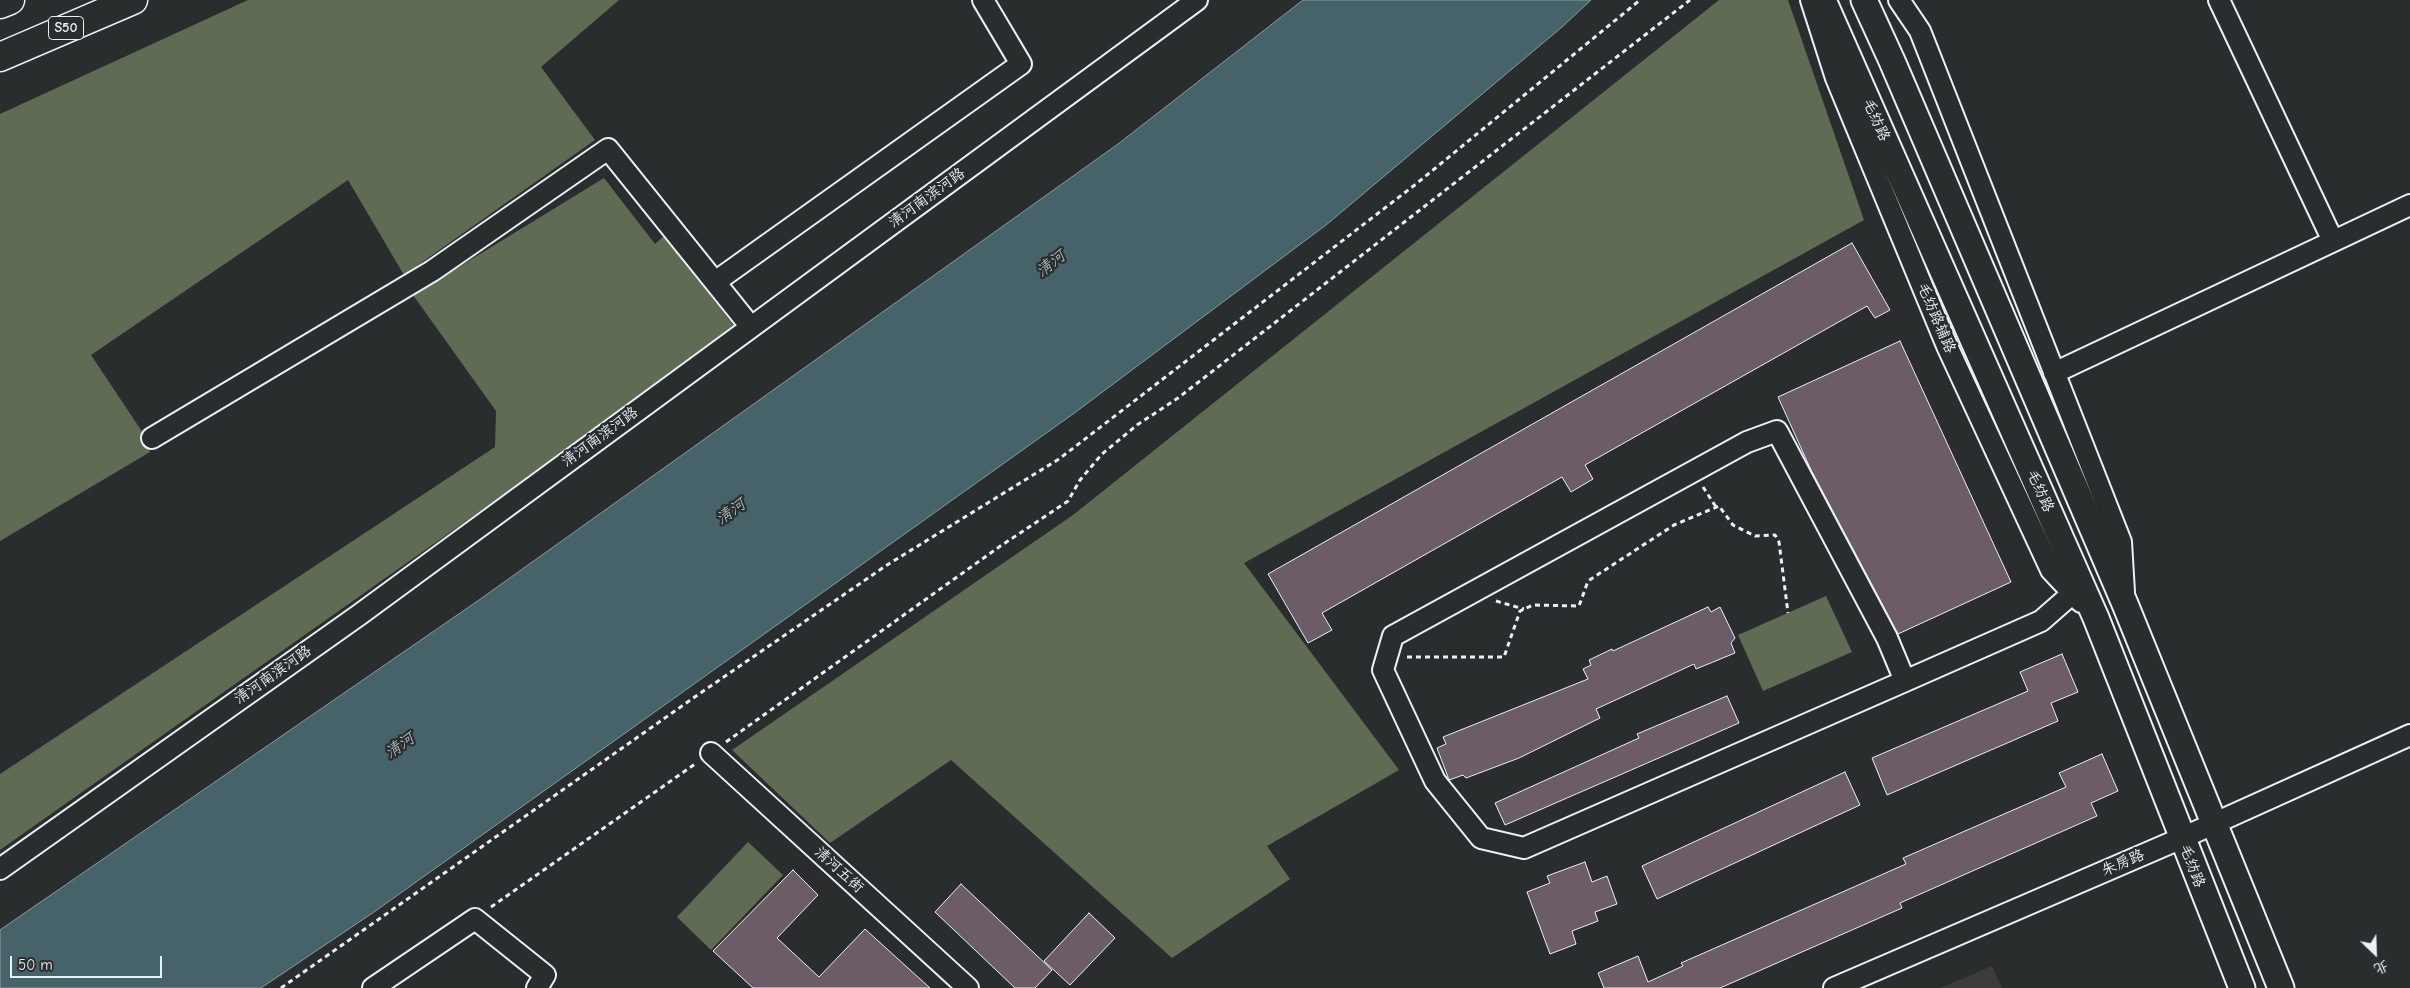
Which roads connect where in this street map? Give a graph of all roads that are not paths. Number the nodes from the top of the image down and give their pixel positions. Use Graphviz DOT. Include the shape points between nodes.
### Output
graph roads {
  1 [pos="10,0"];
  2 [pos="132,0"];
  3 [pos="983,0"];
  4 [pos="1197,0"];
  5 [pos="1811,0"];
  6 [pos="1823,0"];
  7 [pos="1864,0"];
  8 [pos="1899,0"];
  9 [pos="2219,0"];
  10 [pos="0,4"];
  11 [pos="0,57"];
  12 [pos="2410,205"];
  13 [pos="2333,241"];
  14 [pos="715,282"];
  15 [pos="751,327"];
  16 [pos="2054,373"];
  17 [pos="152,438"];
  18 [pos="2073,593"];
  19 [pos="2125,604"];
  20 [pos="2096,618"];
  21 [pos="1905,681"];
  22 [pos="2410,735"];
  23 [pos="711,753"];
  24 [pos="2212,823"];
  25 [pos="2182,838"];
  26 [pos="0,869"];
  27 [pos="373,988"];
  28 [pos="537,988"];
  29 [pos="968,988"];
  30 [pos="1834,988"];
  31 [pos="2242,988"];
  32 [pos="2281,988"];
  1 -- 10 [label="highway"];
  2 -- 11 [label="highway, S50"];
  3 -- 14 [label="street" via="1021,64"];
  4 -- 15 [label="street, 清河南滨河路"];
  5 -- 18 [label="street, 毛纺路辅路" via="1836,78 1947,346 2051,570"];
  6 -- 20 [label="main road, 毛纺路"];
  7 -- 19 [label="main road"];
  8 -- 16 [label="street" via="1920,31"];
  9 -- 13 [label="street"];
  12 -- 13 [label="street"];
  13 -- 16 [label="street"];
  14 -- 15 [label="street"];
  14 -- 17 [label="street" via="608,149 432,271"];
  15 -- 26 [label="street, 清河南滨河路" via="359,615"];
  16 -- 19 [label="street" via="2121,542"];
  18 -- 20 [label="street, 毛纺路辅路"];
  18 -- 21 [label="street" via="2041,621"];
  19 -- 24 [label="main road"];
  20 -- 25 [label="main road, 毛纺路"];
  21 -- 21 [label="street" via="1524,848 1482,838 1435,781 1383,670 1393,636 1740,446 1777,431 1886,638"];
  22 -- 24 [label="street, 朱房路"];
  23 -- 29 [label="street, 清河五街"];
  24 -- 25 [label="street, 朱房路"];
  24 -- 32 [label="main road"];
  25 -- 30 [label="street, 朱房路"];
  25 -- 31 [label="main road, 毛纺路"];
  27 -- 28 [label="street" via="474,919 545,975"];
}
